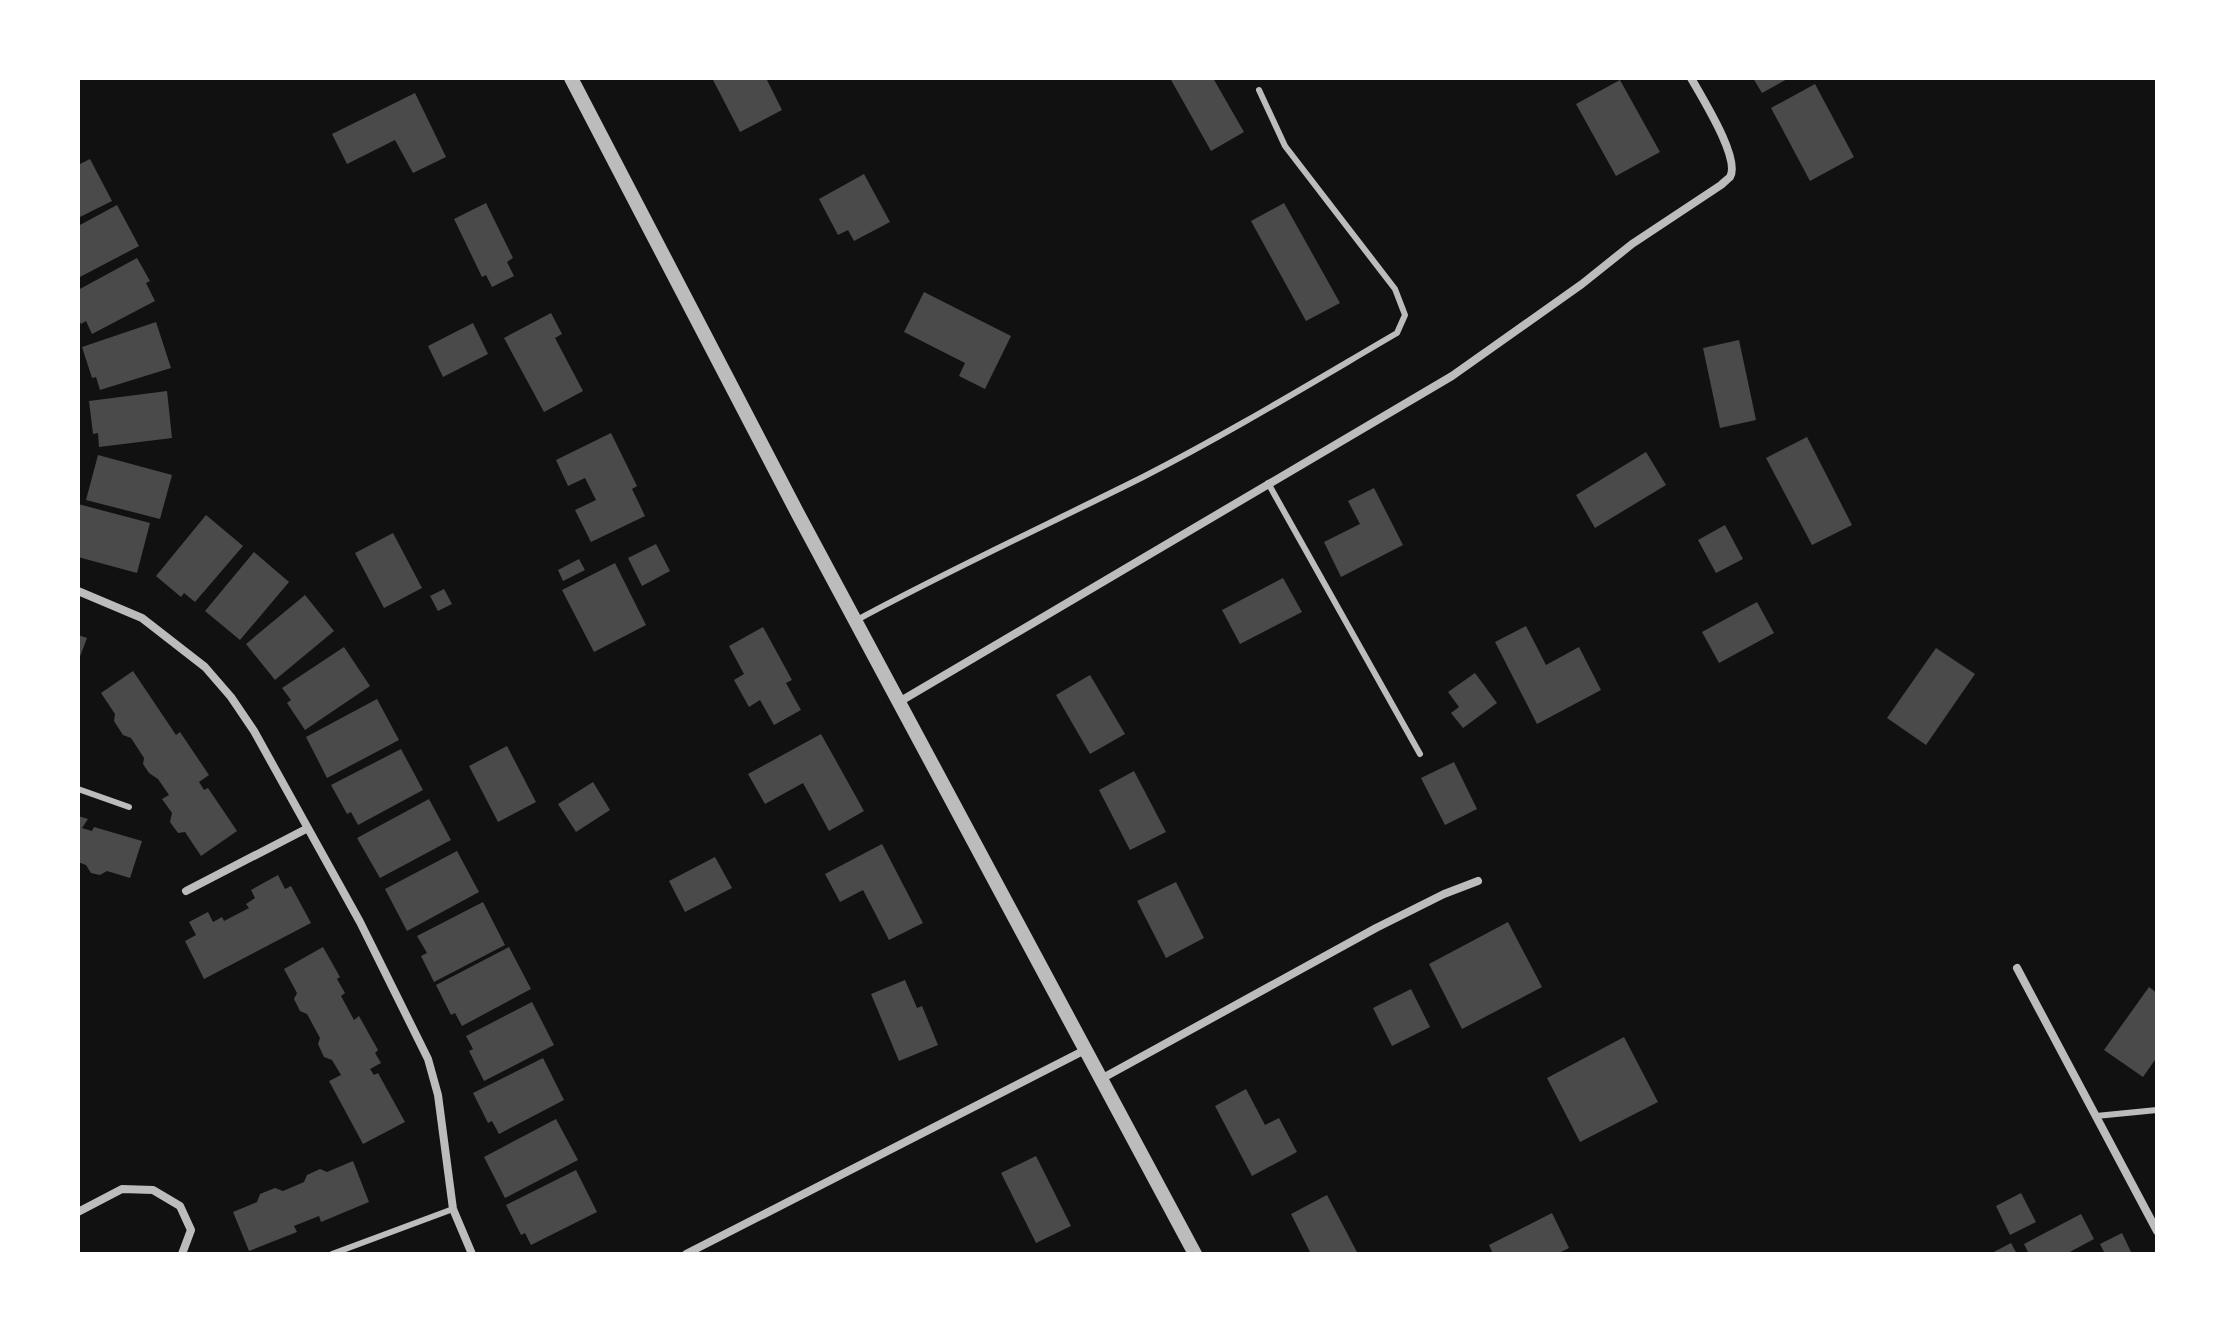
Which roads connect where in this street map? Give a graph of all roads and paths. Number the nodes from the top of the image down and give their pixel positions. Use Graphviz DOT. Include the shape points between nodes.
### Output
graph roads {
  1 [pos="571,78"];
  2 [pos="1691,78"];
  3 [pos="1259,90"];
  4 [pos="1268,483"];
  5 [pos="78,591"];
  6 [pos="855,621"];
  7 [pos="899,702"];
  8 [pos="1420,754"];
  9 [pos="78,789"];
  10 [pos="129,807"];
  11 [pos="308,828"];
  12 [pos="1478,881"];
  13 [pos="186,891"];
  14 [pos="2017,968"];
  15 [pos="1085,1050"];
  16 [pos="1101,1079"];
  17 [pos="2157,1110"];
  18 [pos="2096,1116"];
  19 [pos="453,1209"];
  20 [pos="78,1212"];
  21 [pos="2157,1231"];
  22 [pos="182,1254"];
  23 [pos="332,1254"];
  24 [pos="472,1254"];
  25 [pos="686,1254"];
  26 [pos="1195,1254"];
  1 -- 6 [label="street"];
  2 -- 4 [label="street" via="1725,140 1733,168 1730,177 1452,376"];
  3 -- 6 [label="lane" via="1285,146 1395,289 1405,315 1397,333 1144,476"];
  4 -- 7 [label="street"];
  4 -- 8 [label="lane"];
  5 -- 11 [label="street" via="142,618 205,667 254,731"];
  6 -- 7 [label="street"];
  7 -- 15 [label="street"];
  9 -- 10 [label="lane"];
  11 -- 13 [label="street"];
  11 -- 19 [label="street" via="428,1059"];
  12 -- 16 [label="street" via="1376,928"];
  14 -- 18 [label="street"];
  15 -- 16 [label="street"];
  15 -- 25 [label="street"];
  16 -- 26 [label="street"];
  17 -- 18 [label="lane"];
  18 -- 21 [label="street"];
  19 -- 23 [label="lane"];
  19 -- 24 [label="street"];
  20 -- 22 [label="street" via="122,1189 153,1190 180,1206 191,1230"];
}
